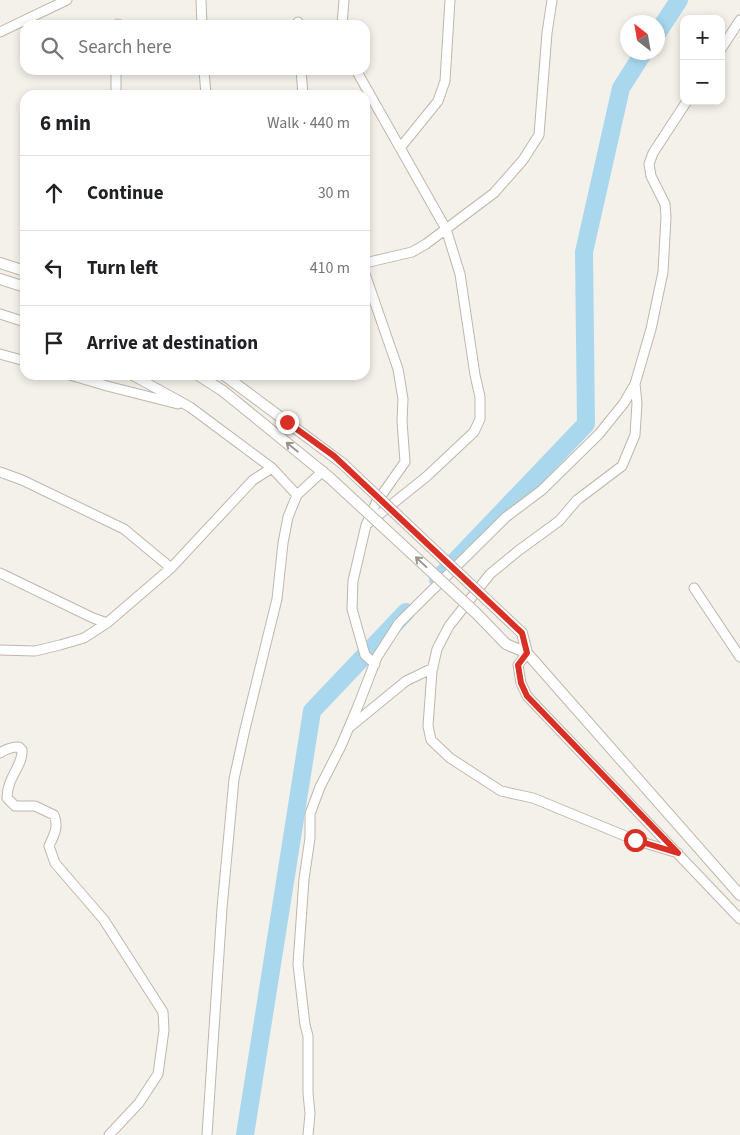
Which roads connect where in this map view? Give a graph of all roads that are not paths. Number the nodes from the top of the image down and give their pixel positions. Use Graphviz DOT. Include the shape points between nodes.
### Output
graph roads {
  1 [pos="67,0"];
  2 [pos="201,0"];
  3 [pos="344,0"];
  4 [pos="450,0"];
  5 [pos="552,0"];
  6 [pos="25,20"];
  7 [pos="202,20"];
  8 [pos="342,20"];
  9 [pos="740,20"];
  10 [pos="20,22"];
  11 [pos="0,32"];
  12 [pos="725,42"];
  13 [pos="116,75"];
  14 [pos="204,75"];
  15 [pos="301,75"];
  16 [pos="359,75"];
  17 [pos="116,90"];
  18 [pos="206,90"];
  19 [pos="303,90"];
  20 [pos="367,90"];
  21 [pos="370,95"];
  22 [pos="684,105"];
  23 [pos="400,148"];
  24 [pos="446,229"];
  25 [pos="370,262"];
  26 [pos="0,263"];
  27 [pos="20,269"];
  28 [pos="0,279"];
  29 [pos="20,285"];
  30 [pos="370,288"];
  31 [pos="0,314"];
  32 [pos="20,320"];
  33 [pos="0,354"];
  34 [pos="20,360"];
  35 [pos="86,380"];
  36 [pos="141,380"];
  37 [pos="206,380"];
  38 [pos="231,380"];
  39 [pos="635,384"];
  40 [pos="190,407"];
  41 [pos="272,468"];
  42 [pos="0,472"];
  43 [pos="326,474"];
  44 [pos="297,495"];
  45 [pos="366,525"];
  46 [pos="171,568"];
  47 [pos="0,573"];
  48 [pos="694,588"];
  49 [pos="107,623"];
  50 [pos="0,650"];
  51 [pos="527,653"];
  52 [pos="740,657"];
  53 [pos="374,664"];
  54 [pos="433,668"];
  55 [pos="349,728"];
  56 [pos="0,753"];
  57 [pos="678,853"];
  58 [pos="740,895"];
  59 [pos="740,919"];
  60 [pos="109,1135"];
  61 [pos="207,1135"];
  62 [pos="308,1135"];
  1 -- 6 [label="street"];
  2 -- 7 [label="street"];
  3 -- 8 [label="street"];
  4 -- 23 [label="street" via="445,82 438,101"];
  5 -- 24 [label="street" via="539,135 523,160 494,193"];
  9 -- 12 [label="street"];
  10 -- 11 [label="street"];
  13 -- 17 [label="street"];
  14 -- 18 [label="street"];
  15 -- 19 [label="street"];
  16 -- 20 [label="street"];
  21 -- 23 [label="street"];
  22 -- 39 [label="street" via="649,164 666,217 663,272"];
  23 -- 24 [label="street"];
  24 -- 25 [label="street" via="412,252"];
  24 -- 45 [label="street" via="460,274 480,397 480,419 474,432 437,467"];
  26 -- 27 [label="street"];
  28 -- 29 [label="street"];
  30 -- 45 [label="street" via="398,369 403,400 405,462 376,503"];
  31 -- 32 [label="street"];
  33 -- 34 [label="street"];
  35 -- 40 [label="street"];
  36 -- 40 [label="street"];
  43 -- 37 [label="street, one-way"];
  38 -- 51 [label="street, bridge" via="342,463 522,633"];
  39 -- 53 [label="street" via="599,434 542,490 506,517 399,623"];
  39 -- 54 [label="street" via="635,435 622,466 577,500 559,521 490,574 449,626"];
  40 -- 41 [label="street"];
  41 -- 44 [label="street"];
  41 -- 46 [label="street" via="253,480"];
  42 -- 46 [label="street" via="124,529"];
  43 -- 44 [label="street"];
  51 -- 43 [label="street, one-way, bridge" via="506,644"];
  44 -- 61 [label="street" via="288,517 277,599 234,779"];
  45 -- 53 [label="street" via="353,581 352,609 365,655"];
  46 -- 49 [label="street"];
  47 -- 49 [label="street"];
  48 -- 52 [label="street"];
  49 -- 50 [label="street" via="84,638 60,645 35,651"];
  51 -- 57 [label="street" via="518,665 527,696"];
  51 -- 58 [label="street"];
  53 -- 55 [label="street"];
  54 -- 55 [label="street" via="406,681"];
  54 -- 57 [label="street" via="428,726 431,740 450,758 501,791 533,798 635,840"];
  55 -- 62 [label="street" via="310,814 298,964 308,1036"];
  56 -- 60 [label="street" via="7,748 19,747 22,750 22,758 10,780 7,798 15,806 35,806 54,815 57,823 49,846 55,862 104,920 163,1012 158,1074 139,1103"];
  57 -- 59 [label="street"];
}
